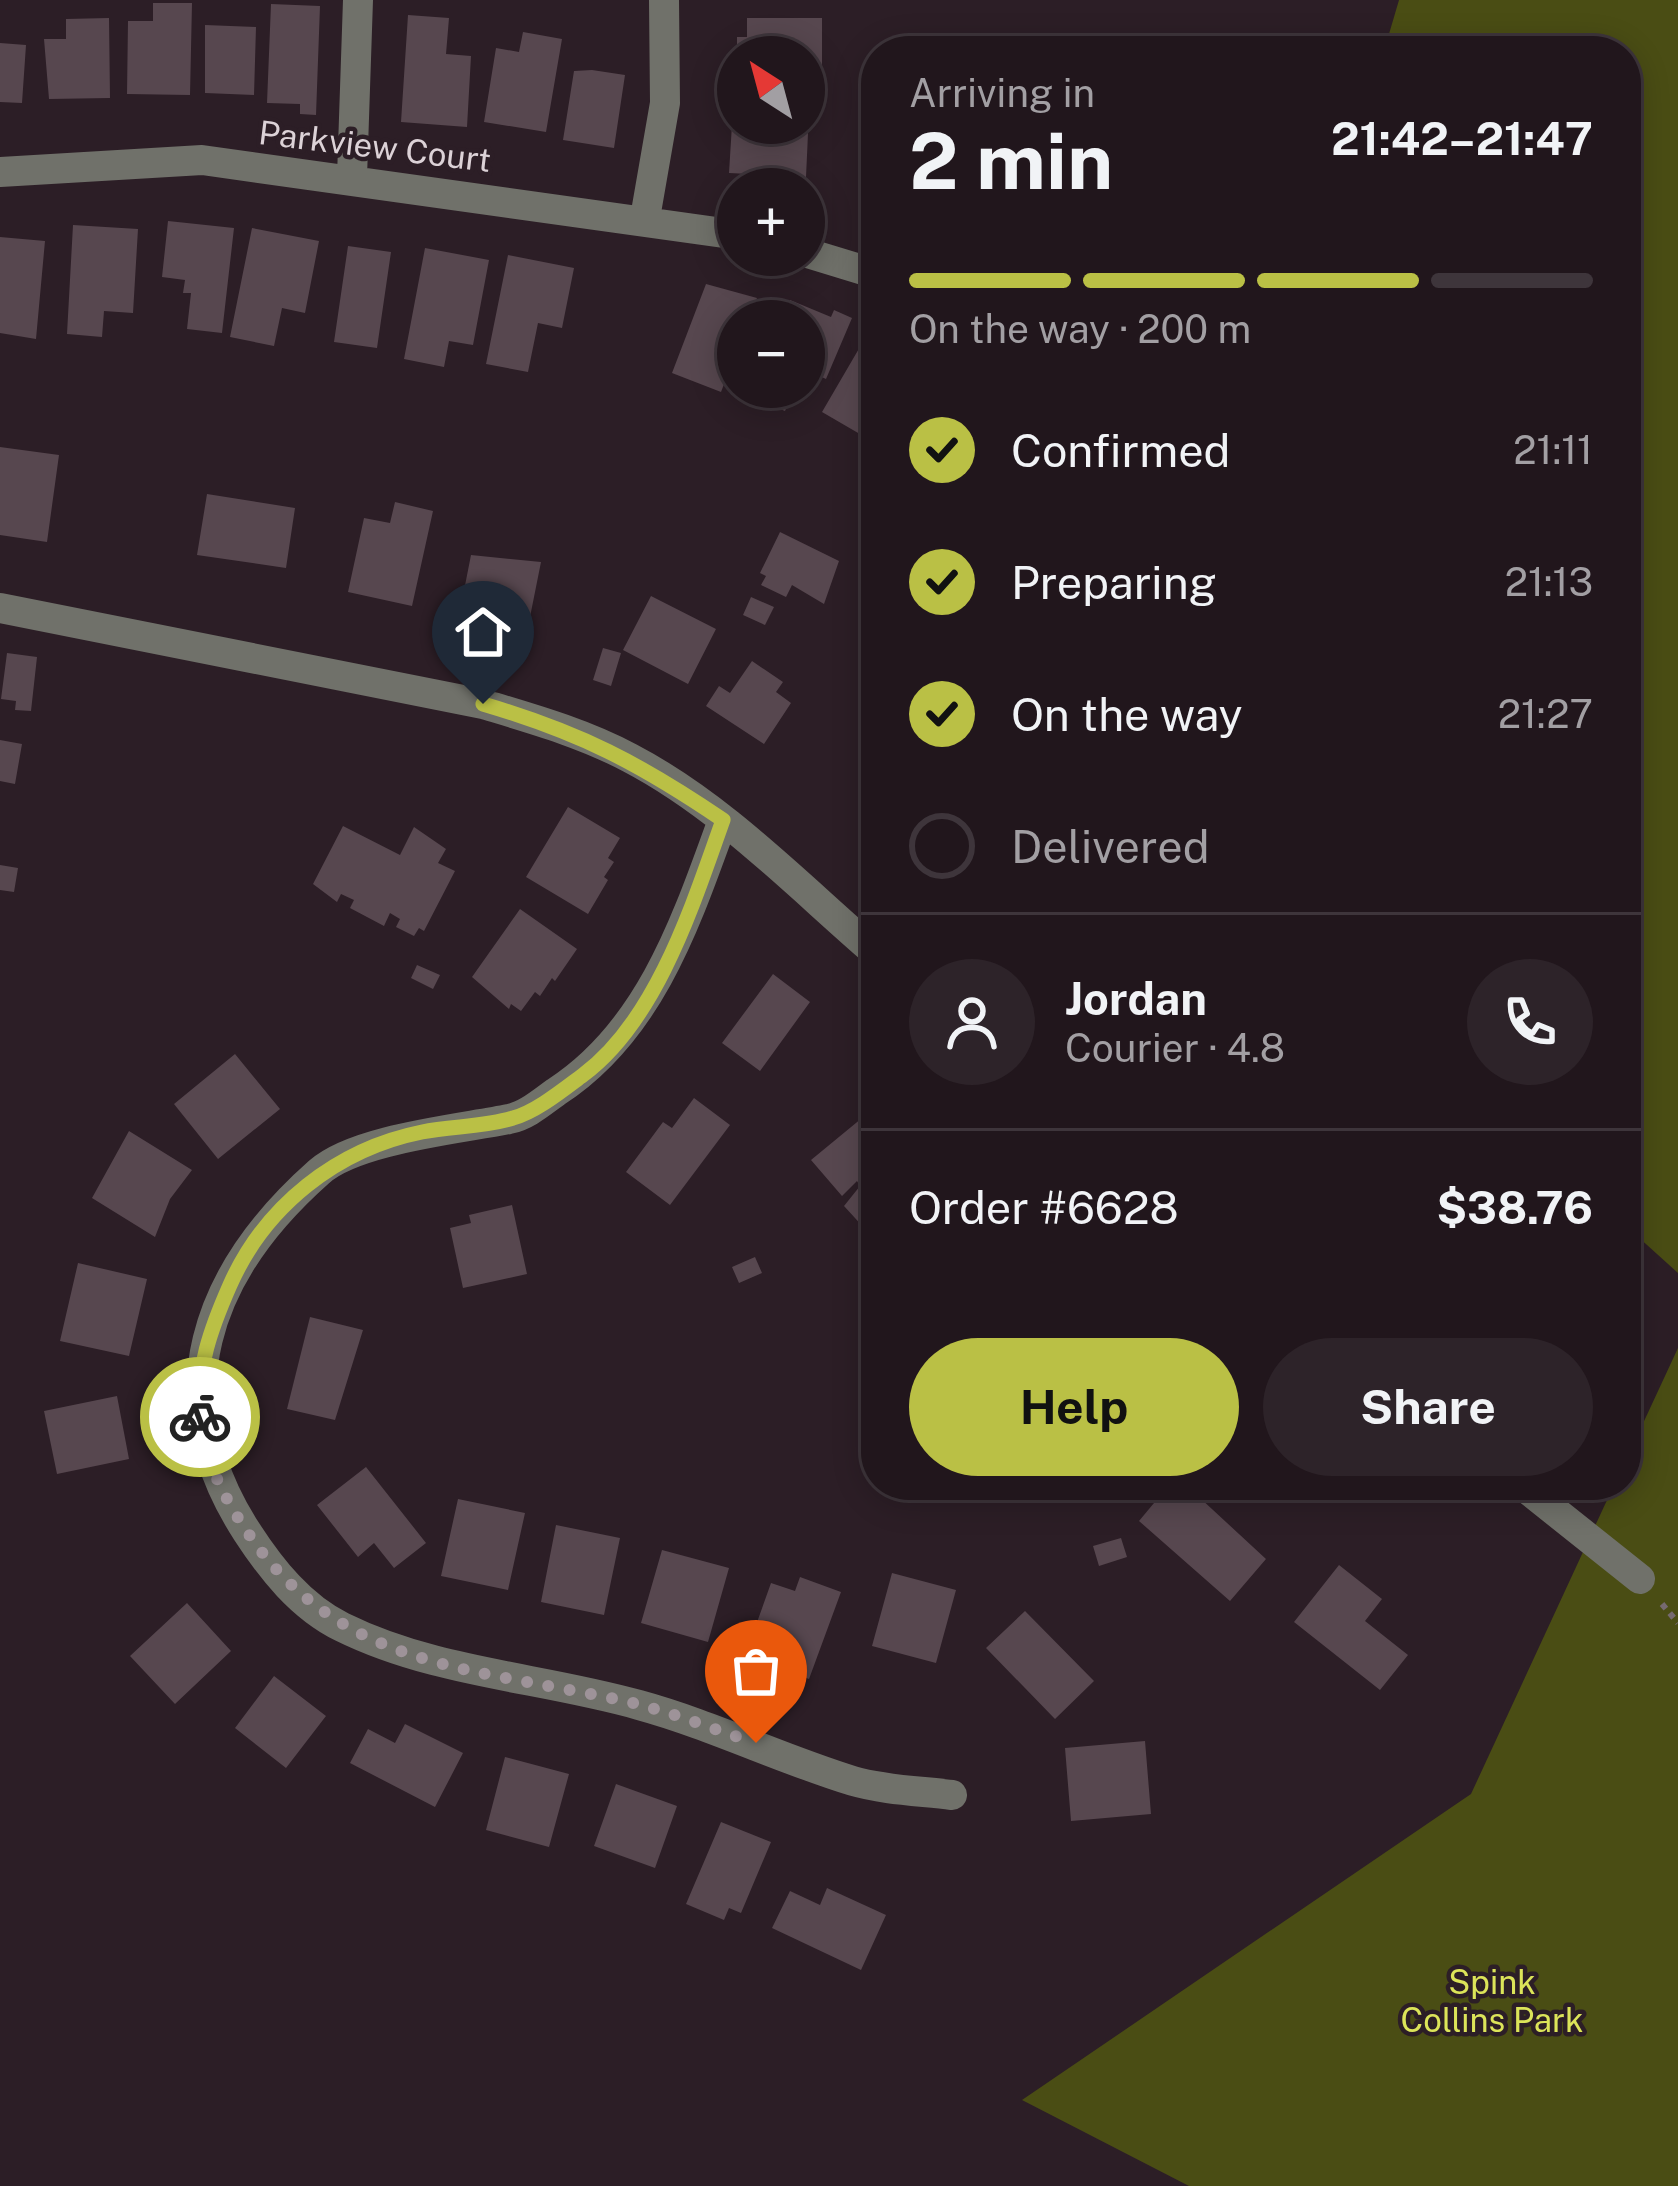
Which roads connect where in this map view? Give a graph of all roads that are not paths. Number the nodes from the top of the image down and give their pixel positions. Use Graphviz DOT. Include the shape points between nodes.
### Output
graph roads {
  1 [pos="358,0"];
  2 [pos="664,0"];
  3 [pos="0,172"];
  4 [pos="352,177"];
  5 [pos="645,218"];
  6 [pos="717,231"];
  7 [pos="825,258"];
  8 [pos="861,269"];
  9 [pos="0,608"];
  10 [pos="723,820"];
  11 [pos="861,940"];
  12 [pos="1541,1500"];
  13 [pos="1640,1579"];
  14 [pos="952,1795"];
  1 -- 4 [label="street"];
  2 -- 5 [label="street" via="664,103"];
  3 -- 4 [label="street, Parkview Court" via="202,160"];
  4 -- 5 [label="street, Parkview Court"];
  5 -- 6 [label="street, Parkview Court"];
  7 -- 8 [label="street"];
  9 -- 10 [label="street" via="560,726 632,759"];
  10 -- 11 [label="street"];
  10 -- 14 [label="street" via="649,999 588,1072 516,1118 418,1132 322,1168 247,1248 212,1327 198,1385 203,1441 258,1549 289,1588 336,1624 452,1665 638,1704 856,1782"];
  12 -- 13 [label="street"];
}
